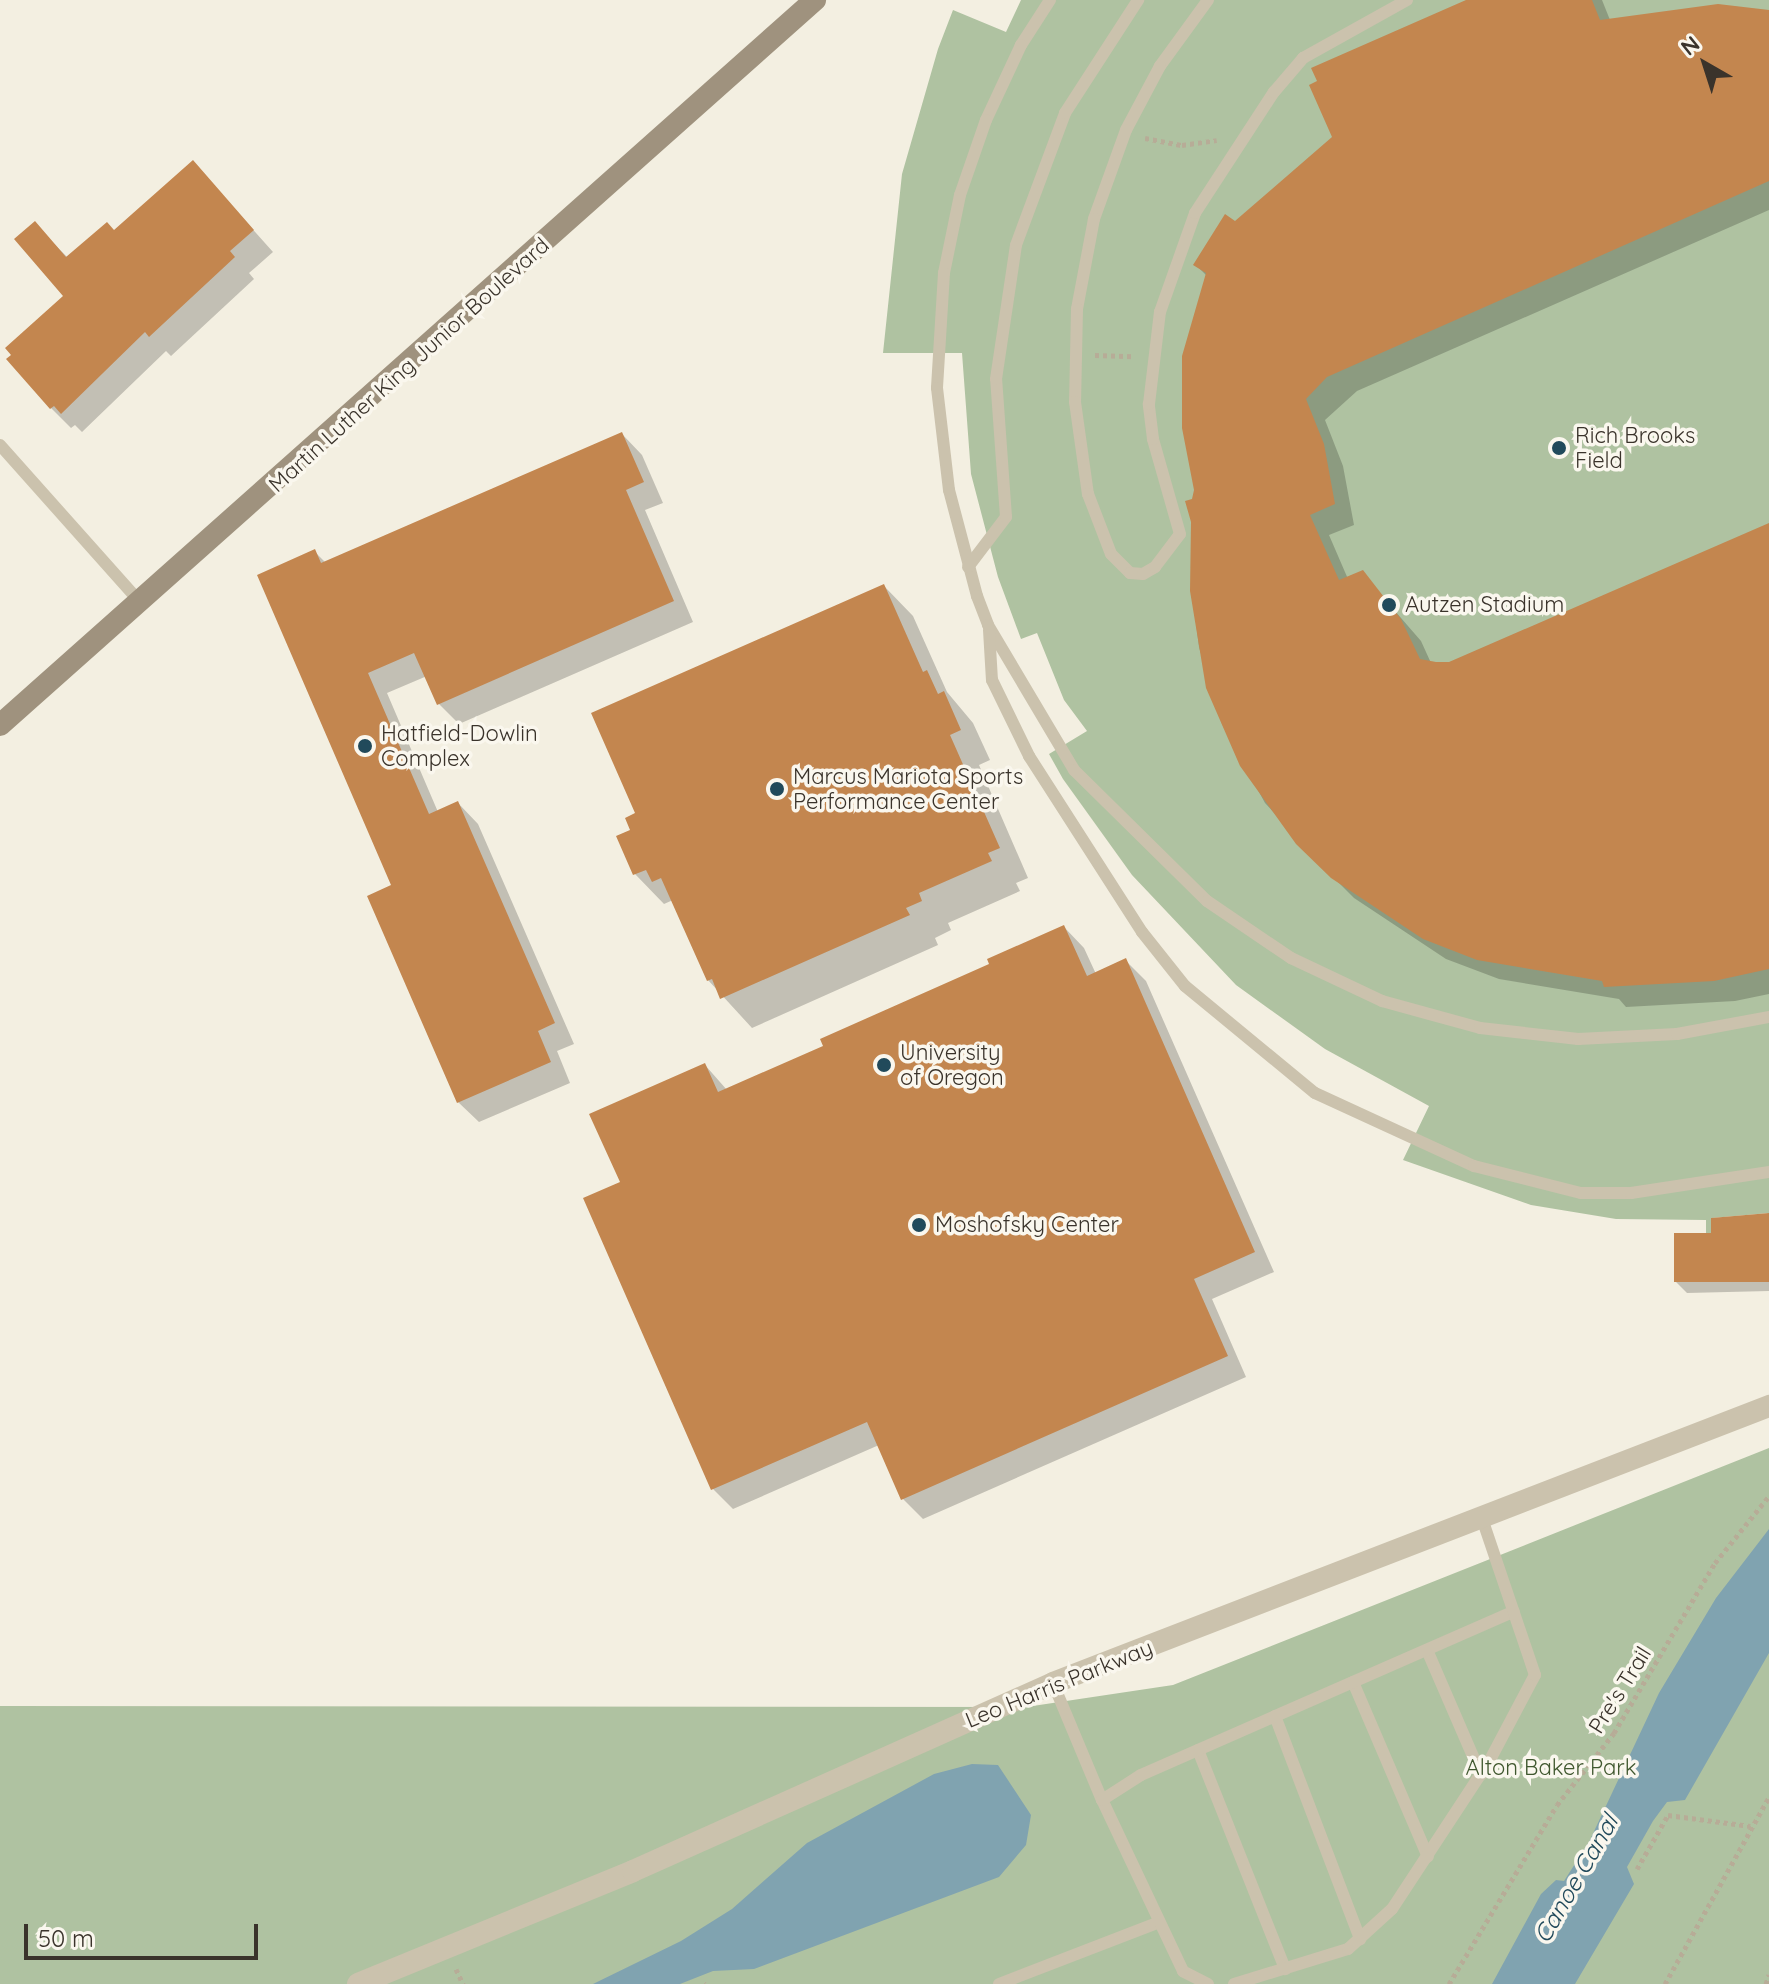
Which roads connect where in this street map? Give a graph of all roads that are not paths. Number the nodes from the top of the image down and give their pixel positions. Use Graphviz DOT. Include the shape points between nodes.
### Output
graph roads {
  1 [pos="815,0"];
  2 [pos="1050,0"];
  3 [pos="1138,0"];
  4 [pos="1208,0"];
  5 [pos="1407,0"];
  6 [pos="0,445"];
  7 [pos="968,567"];
  8 [pos="141,603"];
  9 [pos="988,625"];
  10 [pos="0,725"];
  11 [pos="1769,1017"];
  12 [pos="1769,1172"];
  13 [pos="1769,1406"];
  14 [pos="1482,1518"];
  15 [pos="1514,1611"];
  16 [pos="1427,1650"];
  17 [pos="1353,1682"];
  18 [pos="1053,1683"];
  19 [pos="1275,1716"];
  20 [pos="1198,1750"];
  21 [pos="1481,1775"];
  22 [pos="1102,1800"];
  23 [pos="1428,1857"];
  24 [pos="1157,1923"];
  25 [pos="1360,1939"];
  26 [pos="1285,1969"];
  27 [pos="358,1984"];
  28 [pos="999,1984"];
  29 [pos="1208,1984"];
  30 [pos="1234,1984"];
  1 -- 8 [label="main road, Martin Luther King Junior Boulevard"];
  2 -- 7 [label="lane" via="1021,45 986,120 960,195 944,273 939,411 949,490"];
  3 -- 7 [label="lane" via="1065,113 1016,245 996,379 1006,517"];
  4 -- 5 [label="lane" via="1160,66 1126,130 1088,242 1074,355 1077,425 1093,516 1119,565 1143,574 1165,557 1180,534 1150,422 1152,356 1187,229 1303,58"];
  6 -- 8 [label="lane"];
  7 -- 9 [label="lane"];
  8 -- 10 [label="main road, Martin Luther King Junior Boulevard"];
  9 -- 11 [label="lane" via="1059,749 1090,789 1207,901 1336,982 1431,1017 1527,1036 1627,1039"];
  9 -- 12 [label="lane" via="992,680 1029,756 1142,932 1185,986 1315,1093 1453,1158 1551,1188 1631,1193"];
  13 -- 14 [label="street, Leo Harris Parkway"];
  14 -- 15 [label="lane"];
  14 -- 18 [label="street, Leo Harris Parkway"];
  15 -- 16 [label="lane"];
  15 -- 21 [label="lane" via="1535,1675"];
  16 -- 17 [label="lane"];
  16 -- 21 [label="lane"];
  17 -- 19 [label="lane"];
  17 -- 23 [label="lane"];
  18 -- 22 [label="lane"];
  18 -- 27 [label="street, Leo Harris Parkway" via="633,1871"];
  19 -- 20 [label="lane"];
  19 -- 25 [label="lane"];
  20 -- 22 [label="lane"];
  20 -- 26 [label="lane"];
  21 -- 23 [label="lane"];
  22 -- 24 [label="lane"];
  23 -- 25 [label="lane" via="1392,1909"];
  24 -- 28 [label="lane"];
  24 -- 29 [label="lane" via="1183,1971"];
  25 -- 26 [label="lane" via="1348,1949"];
  26 -- 30 [label="lane"];
}
